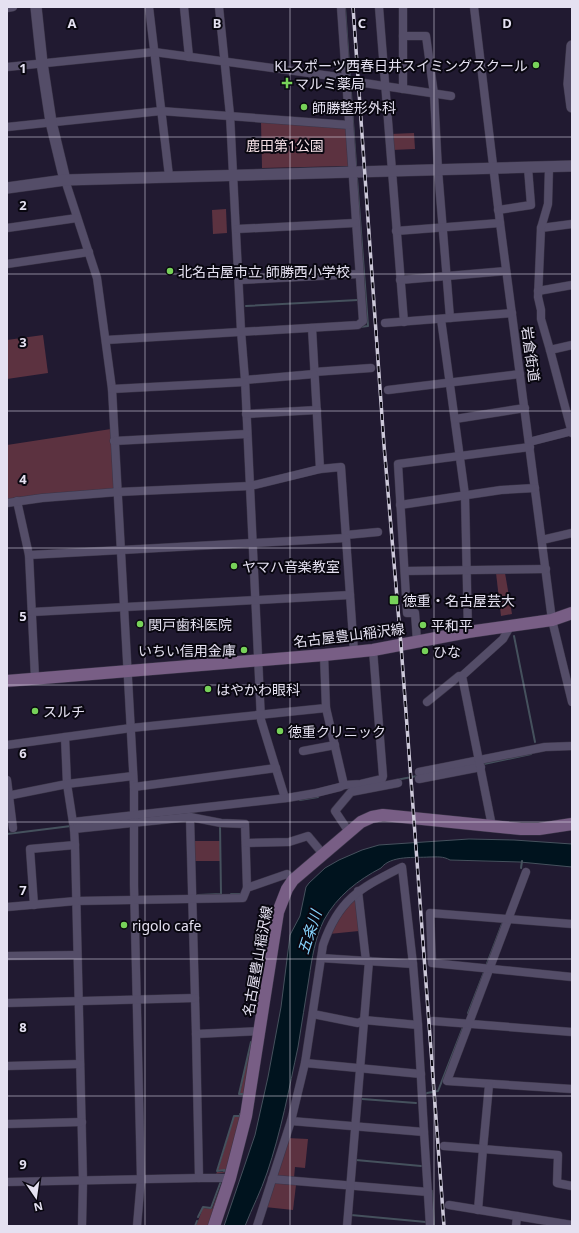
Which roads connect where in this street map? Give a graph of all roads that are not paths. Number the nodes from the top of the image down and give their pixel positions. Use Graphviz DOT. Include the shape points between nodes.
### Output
graph roads {
  1 [pos="13,7"];
  2 [pos="36,7"];
  3 [pos="149,7"];
  4 [pos="184,7"];
  5 [pos="218,7"];
  6 [pos="341,7"];
  7 [pos="379,7"];
  8 [pos="403,7"];
  9 [pos="474,7"];
  10 [pos="7,8"];
  11 [pos="403,36"];
  12 [pos="572,46"];
  13 [pos="154,52"];
  14 [pos="189,57"];
  15 [pos="224,62"];
  16 [pos="42,64"];
  17 [pos="7,67"];
  18 [pos="346,78"];
  19 [pos="364,83"];
  20 [pos="385,87"];
  21 [pos="403,89"];
  22 [pos="434,94"];
  23 [pos="451,96"];
  24 [pos="572,107"];
  25 [pos="161,111"];
  26 [pos="230,115"];
  27 [pos="51,122"];
  28 [pos="349,125"];
  29 [pos="7,127"];
  30 [pos="572,166"];
  31 [pos="549,167"];
  32 [pos="528,168"];
  33 [pos="493,169"];
  34 [pos="438,170"];
  35 [pos="391,171"];
  36 [pos="352,172"];
  37 [pos="233,175"];
  38 [pos="169,176"];
  39 [pos="65,180"];
  40 [pos="7,188"];
  41 [pos="498,210"];
  42 [pos="77,218"];
  43 [pos="356,223"];
  44 [pos="500,223"];
  45 [pos="572,224"];
  46 [pos="443,227"];
  47 [pos="7,228"];
  48 [pos="541,228"];
  49 [pos="237,230"];
  50 [pos="396,231"];
  51 [pos="89,252"];
  52 [pos="7,264"];
  53 [pos="506,271"];
  54 [pos="359,274"];
  55 [pos="447,276"];
  56 [pos="239,280"];
  57 [pos="400,280"];
  58 [pos="572,285"];
  59 [pos="538,291"];
  60 [pos="512,313"];
  61 [pos="446,318"];
  62 [pos="404,322"];
  63 [pos="385,323"];
  64 [pos="312,328"];
  65 [pos="242,332"];
  66 [pos="106,340"];
  67 [pos="572,344"];
  68 [pos="550,350"];
  69 [pos="372,368"];
  70 [pos="314,373"];
  71 [pos="520,374"];
  72 [pos="245,381"];
  73 [pos="450,382"];
  74 [pos="112,390"];
  75 [pos="388,390"];
  76 [pos="525,408"];
  77 [pos="317,410"];
  78 [pos="246,414"];
  79 [pos="455,419"];
  80 [pos="572,432"];
  81 [pos="247,434"];
  82 [pos="114,441"];
  83 [pos="530,444"];
  84 [pos="460,456"];
  85 [pos="320,469"];
  86 [pos="250,486"];
  87 [pos="535,488"];
  88 [pos="118,492"];
  89 [pos="465,495"];
  90 [pos="17,501"];
  91 [pos="7,503"];
  92 [pos="400,505"];
  93 [pos="378,532"];
  94 [pos="572,533"];
  95 [pos="346,537"];
  96 [pos="542,540"];
  97 [pos="253,542"];
  98 [pos="120,549"];
  99 [pos="29,555"];
  100 [pos="546,569"];
  101 [pos="467,570"];
  102 [pos="405,571"];
  103 [pos="350,595"];
  104 [pos="255,600"];
  105 [pos="123,607"];
  106 [pos="32,612"];
  107 [pos="572,613"];
  108 [pos="552,620"];
  109 [pos="510,625"];
  110 [pos="468,632"];
  111 [pos="417,641"];
  112 [pos="373,650"];
  113 [pos="354,652"];
  114 [pos="324,655"];
  115 [pos="258,660"];
  116 [pos="127,671"];
  117 [pos="462,676"];
  118 [pos="35,678"];
  119 [pos="7,680"];
  120 [pos="571,692"];
  121 [pos="427,702"];
  122 [pos="572,702"];
  123 [pos="326,708"];
  124 [pos="261,715"];
  125 [pos="131,728"];
  126 [pos="65,737"];
  127 [pos="7,745"];
  128 [pos="335,745"];
  129 [pos="572,746"];
  130 [pos="303,751"];
  131 [pos="480,764"];
  132 [pos="276,768"];
  133 [pos="419,775"];
  134 [pos="133,776"];
  135 [pos="7,780"];
  136 [pos="398,783"];
  137 [pos="67,784"];
  138 [pos="344,785"];
  139 [pos="134,787"];
  140 [pos="8,795"];
  141 [pos="285,798"];
  142 [pos="190,817"];
  143 [pos="133,820"];
  144 [pos="572,824"];
  145 [pos="73,826"];
  146 [pos="492,826"];
  147 [pos="13,828"];
  148 [pos="349,832"];
  149 [pos="246,843"];
  150 [pos="75,845"];
  151 [pos="323,854"];
  152 [pos="526,872"];
  153 [pos="293,880"];
  154 [pos="247,888"];
  155 [pos="358,891"];
  156 [pos="192,899"];
  157 [pos="134,900"];
  158 [pos="76,901"];
  159 [pos="34,905"];
  160 [pos="7,907"];
  161 [pos="509,918"];
  162 [pos="572,924"];
  163 [pos="77,955"];
  164 [pos="7,956"];
  165 [pos="321,958"];
  166 [pos="367,961"];
  167 [pos="413,964"];
  168 [pos="489,969"];
  169 [pos="572,977"];
  170 [pos="195,998"];
  171 [pos="79,1001"];
  172 [pos="136,1001"];
  173 [pos="7,1003"];
  174 [pos="313,1014"];
  175 [pos="364,1020"];
  176 [pos="433,1021"];
  177 [pos="418,1024"];
  178 [pos="468,1024"];
  179 [pos="260,1031"];
  180 [pos="572,1032"];
  181 [pos="196,1034"];
  182 [pos="305,1063"];
  183 [pos="80,1064"];
  184 [pos="7,1066"];
  185 [pos="360,1069"];
  186 [pos="421,1074"];
  187 [pos="489,1085"];
  188 [pos="572,1089"];
  189 [pos="291,1121"];
  190 [pos="82,1122"];
  191 [pos="7,1124"];
  192 [pos="355,1126"];
  193 [pos="424,1132"];
  194 [pos="444,1146"];
  195 [pos="483,1149"];
  196 [pos="199,1178"];
  197 [pos="230,1178"];
  198 [pos="141,1179"];
  199 [pos="272,1179"];
  200 [pos="83,1181"];
  201 [pos="7,1182"];
  202 [pos="350,1186"];
  203 [pos="572,1186"];
  204 [pos="428,1192"];
  205 [pos="448,1205"];
  206 [pos="478,1210"];
  207 [pos="517,1216"];
  208 [pos="572,1225"];
  209 [pos="82,1226"];
  210 [pos="137,1226"];
  211 [pos="214,1226"];
  212 [pos="256,1226"];
  213 [pos="347,1226"];
  214 [pos="430,1226"];
  215 [pos="516,1226"];
  1 -- 10 [label="street"];
  2 -- 16 [label="street"];
  3 -- 13 [label="street"];
  4 -- 14 [label="street"];
  5 -- 15 [label="street"];
  6 -- 18 [label="street"];
  7 -- 20 [label="street"];
  8 -- 11 [label="street"];
  9 -- 33 [label="street, 岩倉街道"];
  11 -- 21 [label="street"];
  11 -- 22 [label="street" via="426,36"];
  12 -- 24 [label="street" via="569,84"];
  13 -- 14 [label="street"];
  13 -- 16 [label="street"];
  13 -- 25 [label="street"];
  14 -- 15 [label="street"];
  15 -- 18 [label="street"];
  15 -- 26 [label="street"];
  16 -- 17 [label="street"];
  16 -- 27 [label="street"];
  18 -- 28 [label="street"];
  19 -- 20 [label="street"];
  20 -- 21 [label="street"];
  20 -- 35 [label="street"];
  21 -- 22 [label="street"];
  22 -- 23 [label="street"];
  22 -- 34 [label="street"];
  25 -- 26 [label="street"];
  25 -- 27 [label="street"];
  25 -- 38 [label="street"];
  26 -- 28 [label="street"];
  26 -- 37 [label="street"];
  27 -- 29 [label="street"];
  27 -- 39 [label="street"];
  28 -- 36 [label="street"];
  30 -- 31 [label="street"];
  31 -- 32 [label="street"];
  31 -- 48 [label="street" via="548,204"];
  32 -- 33 [label="street"];
  32 -- 41 [label="street" via="531,205"];
  33 -- 34 [label="street"];
  33 -- 41 [label="street, 岩倉街道"];
  34 -- 35 [label="street"];
  34 -- 46 [label="street"];
  35 -- 36 [label="street"];
  35 -- 50 [label="street"];
  36 -- 37 [label="street"];
  36 -- 43 [label="street"];
  37 -- 38 [label="street"];
  37 -- 49 [label="street"];
  38 -- 39 [label="street"];
  39 -- 40 [label="street"];
  39 -- 42 [label="street"];
  41 -- 44 [label="street, 岩倉街道"];
  42 -- 47 [label="street"];
  42 -- 51 [label="street"];
  43 -- 49 [label="street"];
  43 -- 54 [label="street"];
  44 -- 46 [label="street"];
  44 -- 53 [label="street, 岩倉街道"];
  45 -- 48 [label="street"];
  46 -- 50 [label="street"];
  46 -- 55 [label="street"];
  48 -- 59 [label="street"];
  49 -- 56 [label="street"];
  50 -- 57 [label="street"];
  51 -- 52 [label="street"];
  51 -- 66 [label="street" via="97,278"];
  53 -- 55 [label="street"];
  53 -- 60 [label="street, 岩倉街道"];
  54 -- 56 [label="street"];
  54 -- 64 [label="street" via="363,321 358,325"];
  55 -- 57 [label="street"];
  55 -- 61 [label="street"];
  56 -- 65 [label="street"];
  57 -- 62 [label="street"];
  58 -- 59 [label="street"];
  59 -- 68 [label="street" via="541,319"];
  60 -- 61 [label="street"];
  60 -- 71 [label="street, 岩倉街道"];
  61 -- 62 [label="street"];
  61 -- 73 [label="street"];
  62 -- 63 [label="street"];
  64 -- 65 [label="street"];
  64 -- 70 [label="street"];
  65 -- 66 [label="street"];
  65 -- 72 [label="street"];
  66 -- 74 [label="street"];
  67 -- 68 [label="street"];
  68 -- 80 [label="street"];
  69 -- 70 [label="street"];
  70 -- 72 [label="street"];
  70 -- 77 [label="street"];
  71 -- 73 [label="street"];
  71 -- 76 [label="street, 岩倉街道"];
  72 -- 74 [label="street"];
  72 -- 78 [label="street"];
  73 -- 75 [label="street"];
  73 -- 79 [label="street"];
  74 -- 82 [label="street"];
  76 -- 79 [label="street"];
  76 -- 83 [label="street, 岩倉街道"];
  77 -- 78 [label="street"];
  77 -- 85 [label="street"];
  78 -- 81 [label="street"];
  79 -- 84 [label="street"];
  80 -- 83 [label="street"];
  81 -- 82 [label="street"];
  81 -- 86 [label="street"];
  82 -- 88 [label="street"];
  83 -- 84 [label="street"];
  83 -- 87 [label="street, 岩倉街道"];
  84 -- 89 [label="street"];
  84 -- 92 [label="street" via="398,464"];
  85 -- 86 [label="street"];
  85 -- 95 [label="street" via="341,467"];
  86 -- 88 [label="street"];
  86 -- 97 [label="street"];
  87 -- 89 [label="street"];
  87 -- 96 [label="street, 岩倉街道"];
  88 -- 90 [label="street"];
  88 -- 98 [label="street"];
  89 -- 92 [label="street"];
  89 -- 101 [label="street"];
  90 -- 91 [label="street"];
  90 -- 99 [label="street"];
  92 -- 102 [label="street"];
  93 -- 95 [label="street"];
  94 -- 96 [label="street"];
  95 -- 97 [label="street"];
  95 -- 103 [label="street"];
  96 -- 100 [label="street, 岩倉街道"];
  97 -- 98 [label="street"];
  97 -- 104 [label="street"];
  98 -- 99 [label="street"];
  98 -- 105 [label="street"];
  99 -- 106 [label="street"];
  100 -- 101 [label="street"];
  100 -- 108 [label="street, 岩倉街道"];
  101 -- 102 [label="street"];
  101 -- 110 [label="street"];
  102 -- 111 [label="street" via="407,613 415,613"];
  103 -- 104 [label="street"];
  103 -- 113 [label="street"];
  104 -- 105 [label="street"];
  104 -- 115 [label="street"];
  105 -- 106 [label="street"];
  105 -- 116 [label="street"];
  106 -- 118 [label="street"];
  107 -- 108 [label="main road, 名古屋豊山稲沢線"];
  108 -- 109 [label="main road, 名古屋豊山稲沢線"];
  108 -- 120 [label="street, 岩倉街道"];
  109 -- 110 [label="main road, 名古屋豊山稲沢線"];
  109 -- 117 [label="street" via="503,639"];
  110 -- 111 [label="main road, 名古屋豊山稲沢線"];
  111 -- 112 [label="main road, 名古屋豊山稲沢線"];
  112 -- 113 [label="main road, 名古屋豊山稲沢線"];
  112 -- 138 [label="street" via="383,776 382,779 361,784"];
  113 -- 114 [label="main road, 名古屋豊山稲沢線"];
  114 -- 115 [label="main road, 名古屋豊山稲沢線"];
  114 -- 123 [label="street"];
  115 -- 116 [label="main road, 名古屋豊山稲沢線"];
  115 -- 124 [label="street"];
  116 -- 118 [label="main road, 名古屋豊山稲沢線"];
  116 -- 125 [label="street"];
  117 -- 121 [label="street"];
  117 -- 131 [label="street"];
  118 -- 119 [label="main road, 名古屋豊山稲沢線"];
  120 -- 122 [label="street, 岩倉街道"];
  123 -- 124 [label="street"];
  123 -- 128 [label="street"];
  124 -- 125 [label="street"];
  124 -- 132 [label="street"];
  125 -- 126 [label="street"];
  125 -- 134 [label="street"];
  126 -- 127 [label="street"];
  126 -- 137 [label="street"];
  128 -- 130 [label="street"];
  128 -- 138 [label="street"];
  129 -- 131 [label="street" via="546,747"];
  131 -- 133 [label="street"];
  131 -- 146 [label="street"];
  132 -- 139 [label="street"];
  132 -- 141 [label="street"];
  134 -- 137 [label="street"];
  134 -- 139 [label="street"];
  135 -- 140 [label="street"];
  136 -- 148 [label="street" via="351,792 335,811"];
  137 -- 140 [label="street"];
  137 -- 145 [label="street"];
  138 -- 141 [label="street"];
  139 -- 143 [label="street"];
  140 -- 147 [label="street"];
  141 -- 143 [label="street"];
  142 -- 143 [label="street"];
  142 -- 149 [label="street" via="221,823 245,824"];
  142 -- 156 [label="street"];
  143 -- 145 [label="street"];
  143 -- 157 [label="street"];
  144 -- 146 [label="main road, 名古屋豊山稲沢線" via="539,829"];
  145 -- 150 [label="street"];
  146 -- 148 [label="main road, 名古屋豊山稲沢線" via="383,815 361,822"];
  148 -- 151 [label="main road, 名古屋豊山稲沢線"];
  149 -- 151 [label="street" via="289,842 308,836"];
  149 -- 154 [label="street"];
  150 -- 158 [label="street"];
  150 -- 159 [label="street" via="30,848"];
  151 -- 153 [label="main road, 名古屋豊山稲沢線"];
  152 -- 161 [label="street"];
  153 -- 154 [label="street" via="287,874"];
  153 -- 179 [label="main road, 名古屋豊山稲沢線" via="278,912"];
  154 -- 156 [label="street" via="243,898"];
  155 -- 165 [label="street" via="348,900 331,924"];
  155 -- 166 [label="street"];
  155 -- 167 [label="street" via="402,867"];
  156 -- 157 [label="street"];
  156 -- 170 [label="street"];
  157 -- 158 [label="street"];
  157 -- 172 [label="street"];
  158 -- 159 [label="street"];
  158 -- 163 [label="street"];
  159 -- 160 [label="street"];
  161 -- 162 [label="street"];
  161 -- 168 [label="street"];
  161 -- 168 [label="street" via="430,913 432,963"];
  163 -- 164 [label="street"];
  163 -- 171 [label="street"];
  165 -- 166 [label="street"];
  165 -- 174 [label="street"];
  166 -- 167 [label="street"];
  166 -- 175 [label="street"];
  167 -- 177 [label="street"];
  168 -- 169 [label="street"];
  168 -- 178 [label="street"];
  170 -- 172 [label="street"];
  170 -- 181 [label="street"];
  171 -- 172 [label="street"];
  171 -- 173 [label="street"];
  171 -- 183 [label="street"];
  172 -- 198 [label="street"];
  174 -- 175 [label="street" via="358,1023"];
  174 -- 182 [label="street"];
  175 -- 177 [label="street"];
  175 -- 185 [label="street"];
  176 -- 178 [label="street"];
  177 -- 186 [label="street"];
  178 -- 180 [label="street"];
  178 -- 187 [label="street" via="447,1081"];
  179 -- 181 [label="street"];
  179 -- 197 [label="main road, 名古屋豊山稲沢線" via="246,1116"];
  181 -- 196 [label="street"];
  182 -- 185 [label="street"];
  182 -- 189 [label="street"];
  183 -- 184 [label="street"];
  183 -- 190 [label="street"];
  185 -- 186 [label="street"];
  185 -- 192 [label="street"];
  186 -- 193 [label="street"];
  187 -- 188 [label="street"];
  187 -- 195 [label="street"];
  189 -- 192 [label="street"];
  189 -- 199 [label="street"];
  190 -- 191 [label="street"];
  190 -- 200 [label="street"];
  192 -- 193 [label="street"];
  192 -- 202 [label="street"];
  193 -- 204 [label="street"];
  194 -- 195 [label="street"];
  195 -- 203 [label="street" via="558,1155 556,1182"];
  195 -- 206 [label="street"];
  196 -- 197 [label="street"];
  196 -- 198 [label="street"];
  197 -- 211 [label="main road, 名古屋豊山稲沢線"];
  198 -- 200 [label="street"];
  198 -- 210 [label="street"];
  199 -- 202 [label="street"];
  199 -- 212 [label="street"];
  200 -- 201 [label="street"];
  200 -- 209 [label="street"];
  202 -- 204 [label="street"];
  202 -- 213 [label="street"];
  204 -- 214 [label="street"];
  205 -- 206 [label="street"];
  206 -- 207 [label="street"];
  207 -- 208 [label="street"];
  207 -- 215 [label="street"];
}
